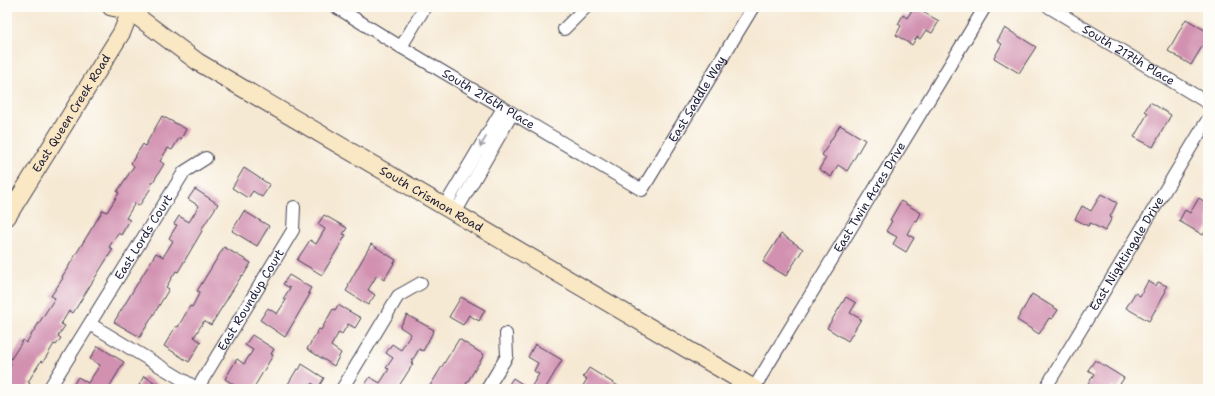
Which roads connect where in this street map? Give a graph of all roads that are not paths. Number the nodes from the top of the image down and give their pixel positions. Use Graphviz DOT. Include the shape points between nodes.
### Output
graph roads {
  1 [pos="111,7"];
  2 [pos="336,7"];
  3 [pos="425,7"];
  4 [pos="586,7"];
  5 [pos="753,7"];
  6 [pos="985,7"];
  7 [pos="1049,7"];
  8 [pos="131,9"];
  9 [pos="564,29"];
  10 [pos="401,47"];
  11 [pos="1208,103"];
  12 [pos="507,111"];
  13 [pos="1208,119"];
  14 [pos="206,158"];
  15 [pos="642,190"];
  16 [pos="294,207"];
  17 [pos="450,210"];
  18 [pos="7,217"];
  19 [pos="420,283"];
  20 [pos="90,324"];
  21 [pos="506,334"];
  22 [pos="50,389"];
  23 [pos="197,389"];
  24 [pos="342,389"];
  25 [pos="487,389"];
  26 [pos="755,389"];
  27 [pos="1045,389"];
  1 -- 8 [label="street, South Crismon Road"];
  2 -- 10 [label="street, South 216th Place"];
  3 -- 10 [label="street"];
  4 -- 9 [label="street"];
  5 -- 15 [label="street, East Saddle Way"];
  6 -- 26 [label="street, East Twin Acres Drive"];
  7 -- 11 [label="street, South 217th Place"];
  8 -- 17 [label="street, South Crismon Road" via="198,62"];
  8 -- 18 [label="street, East Queen Creek Road" via="122,32"];
  10 -- 12 [label="street, South 216th Place"];
  12 -- 15 [label="street, South 216th Place"];
  12 -- 17 [label="street"];
  13 -- 27 [label="street, East Nightingale Drive"];
  14 -- 20 [label="street, East Lords Court" via="184,172"];
  16 -- 23 [label="street, East Roundup Court" via="293,230"];
  17 -- 26 [label="street, South Crismon Road"];
  19 -- 24 [label="street" via="398,296"];
  20 -- 22 [label="street, East Lords Court"];
  20 -- 23 [label="street"];
  21 -- 25 [label="street" via="507,356"];
}
